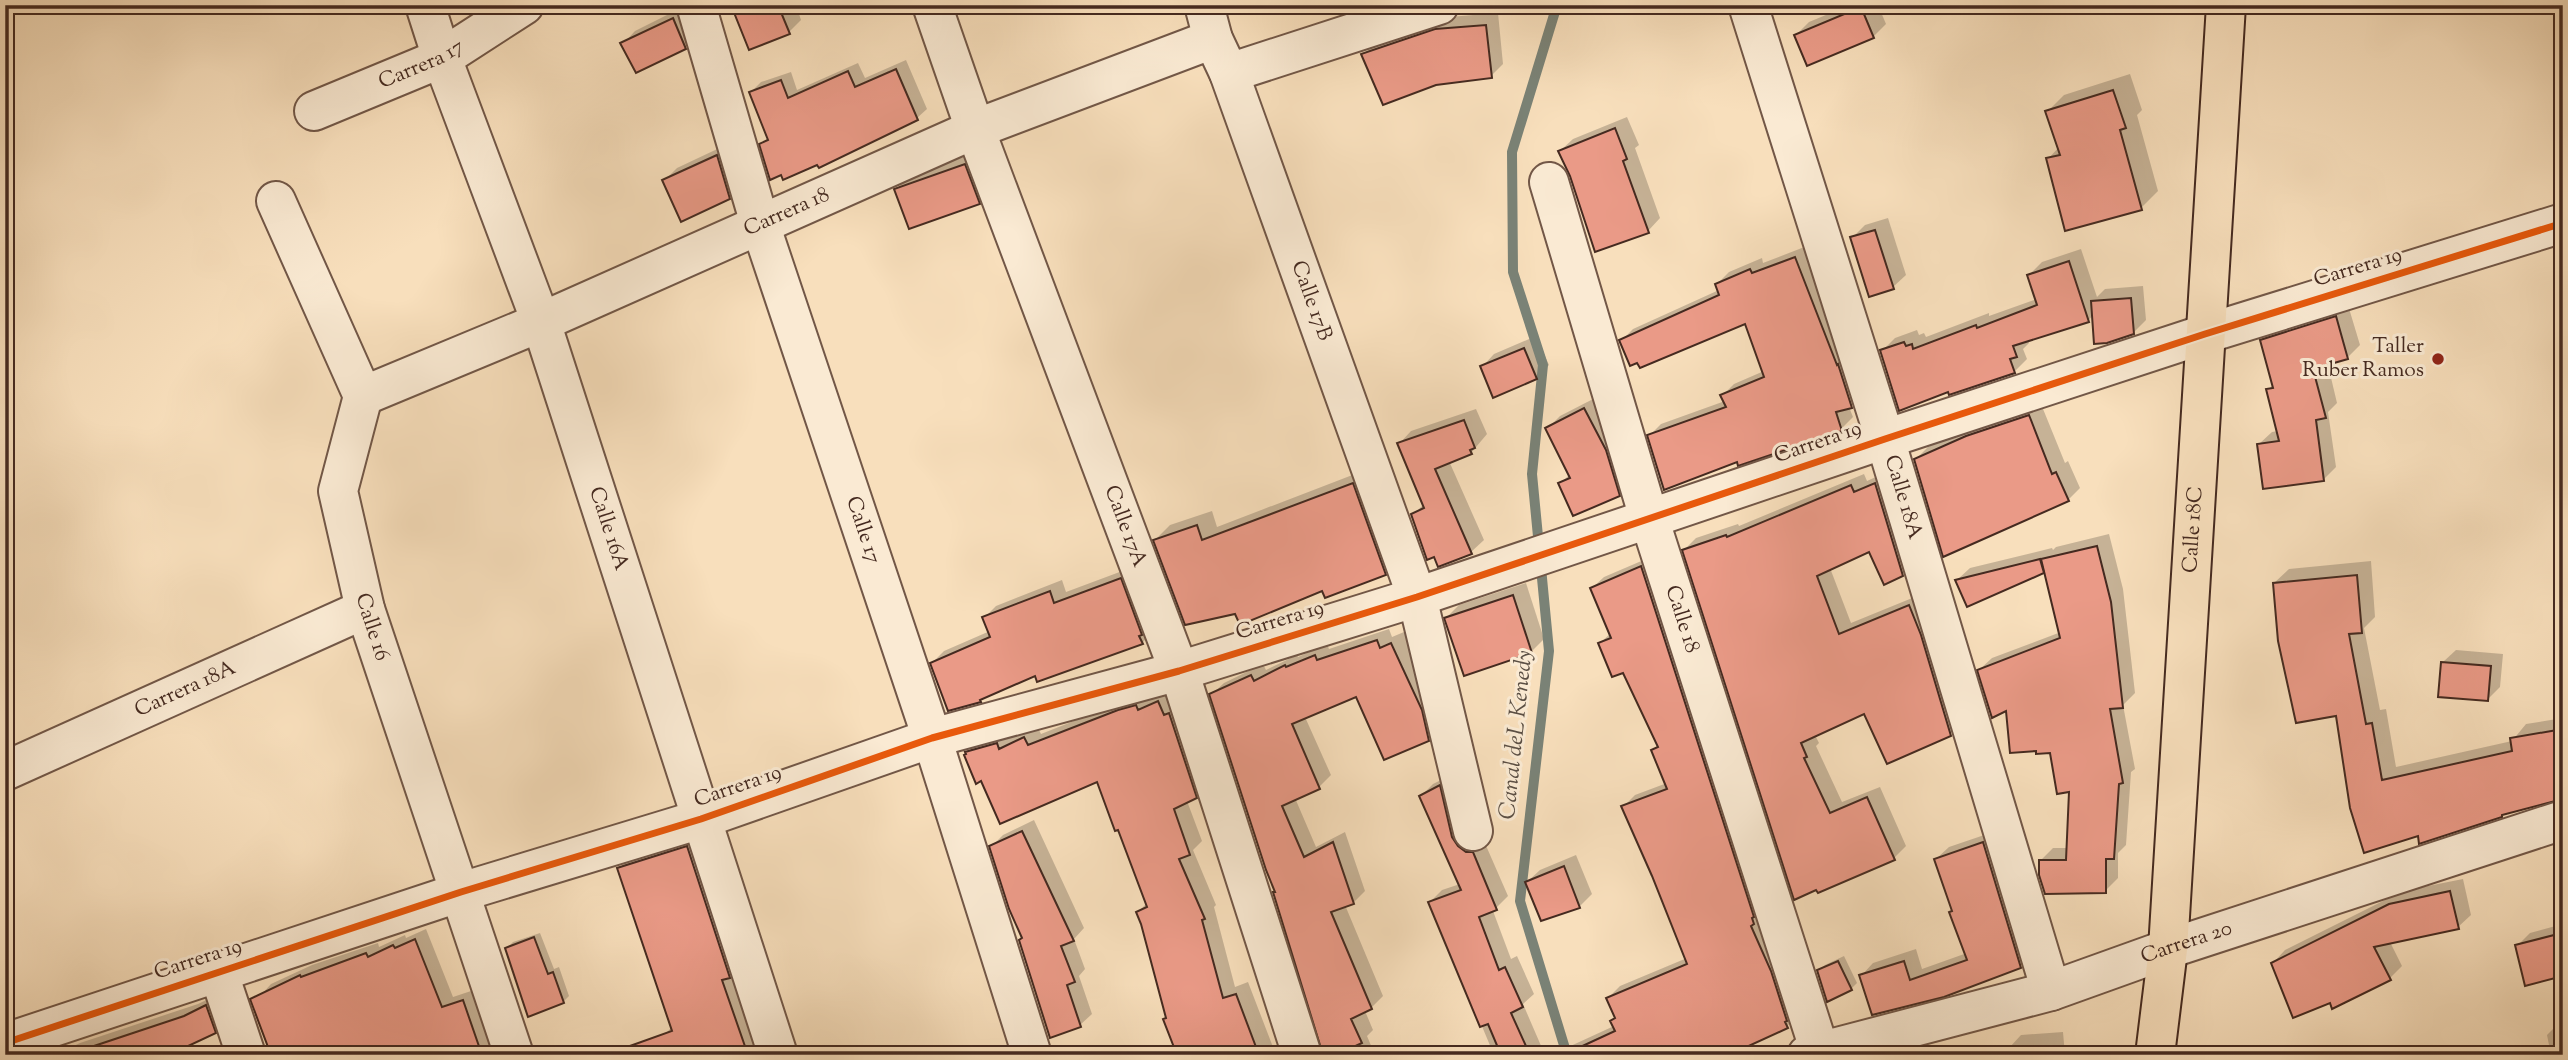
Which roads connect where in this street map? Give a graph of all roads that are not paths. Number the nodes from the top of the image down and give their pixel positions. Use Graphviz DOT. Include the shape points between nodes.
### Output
graph roads {
  1 [pos="425,5"];
  2 [pos="524,5"];
  3 [pos="696,5"];
  4 [pos="932,5"];
  5 [pos="1440,5"];
  6 [pos="1748,5"];
  7 [pos="2226,5"];
  8 [pos="1216,39"];
  9 [pos="442,58"];
  10 [pos="314,111"];
  11 [pos="975,129"];
  12 [pos="1549,182"];
  13 [pos="276,201"];
  14 [pos="2563,223"];
  15 [pos="760,224"];
  16 [pos="541,322"];
  17 [pos="2205,334"];
  18 [pos="363,396"];
  19 [pos="1885,439"];
  20 [pos="1649,519"];
  21 [pos="1417,597"];
  22 [pos="365,609"];
  23 [pos="1179,671"];
  24 [pos="932,738"];
  25 [pos="5,771"];
  26 [pos="701,819"];
  27 [pos="2563,820"];
  28 [pos="1473,831"];
  29 [pos="461,892"];
  30 [pos="2168,949"];
  31 [pos="218,971"];
  32 [pos="2052,991"];
  33 [pos="5,1043"];
  34 [pos="1816,1053"];
  35 [pos="246,1055"];
  36 [pos="514,1055"];
  37 [pos="778,1055"];
  38 [pos="1032,1055"];
  39 [pos="1302,1055"];
  40 [pos="2155,1055"];
  1 -- 9 [label="street, Calle 16A"];
  2 -- 9 [label="street, Carrera 17"];
  3 -- 15 [label="street, Calle 17"];
  4 -- 11 [label="street, Calle 17A"];
  5 -- 8 [label="street, Carrera 18"];
  6 -- 19 [label="street, Calle 18A"];
  7 -- 17 [label="main road, Calle 18C"];
  8 -- 11 [label="street, Carrera 18"];
  8 -- 21 [label="street, Calle 17B"];
  9 -- 10 [label="street, Carrera 17"];
  9 -- 16 [label="street, Calle 16A"];
  11 -- 15 [label="street, Carrera 18"];
  11 -- 23 [label="street, Calle 17A"];
  12 -- 20 [label="street, Calle 18"];
  13 -- 18 [label="street"];
  14 -- 17 [label="street, Carrera 19"];
  15 -- 16 [label="street, Carrera 18"];
  15 -- 24 [label="street, Calle 17"];
  16 -- 18 [label="street, Carrera 18"];
  16 -- 26 [label="street, Calle 16A"];
  17 -- 19 [label="street, Carrera 19"];
  17 -- 30 [label="main road, Calle 18C"];
  18 -- 22 [label="street, Calle 16" via="338,491"];
  19 -- 20 [label="street, Carrera 19"];
  19 -- 32 [label="street, Calle 18A"];
  20 -- 21 [label="street, Carrera 19"];
  20 -- 34 [label="street, Calle 18"];
  21 -- 23 [label="street, Carrera 19"];
  21 -- 28 [label="street, Calle 17B"];
  22 -- 25 [label="street, Carrera 18A"];
  22 -- 29 [label="street, Calle 16"];
  23 -- 24 [label="street, Carrera 19"];
  23 -- 39 [label="street, Calle 17A"];
  24 -- 26 [label="street, Carrera 19"];
  24 -- 38 [label="street, Calle 17"];
  26 -- 29 [label="street, Carrera 19"];
  26 -- 37 [label="street, Calle 16A"];
  27 -- 30 [label="street, Carrera 20"];
  29 -- 31 [label="street, Carrera 19"];
  29 -- 36 [label="street, Calle 16"];
  30 -- 32 [label="street, Carrera 20"];
  30 -- 40 [label="main road, Calle 18C"];
  31 -- 33 [label="street, Carrera 19"];
  31 -- 35 [label="street"];
  32 -- 34 [label="street, Carrera 20"];
}
